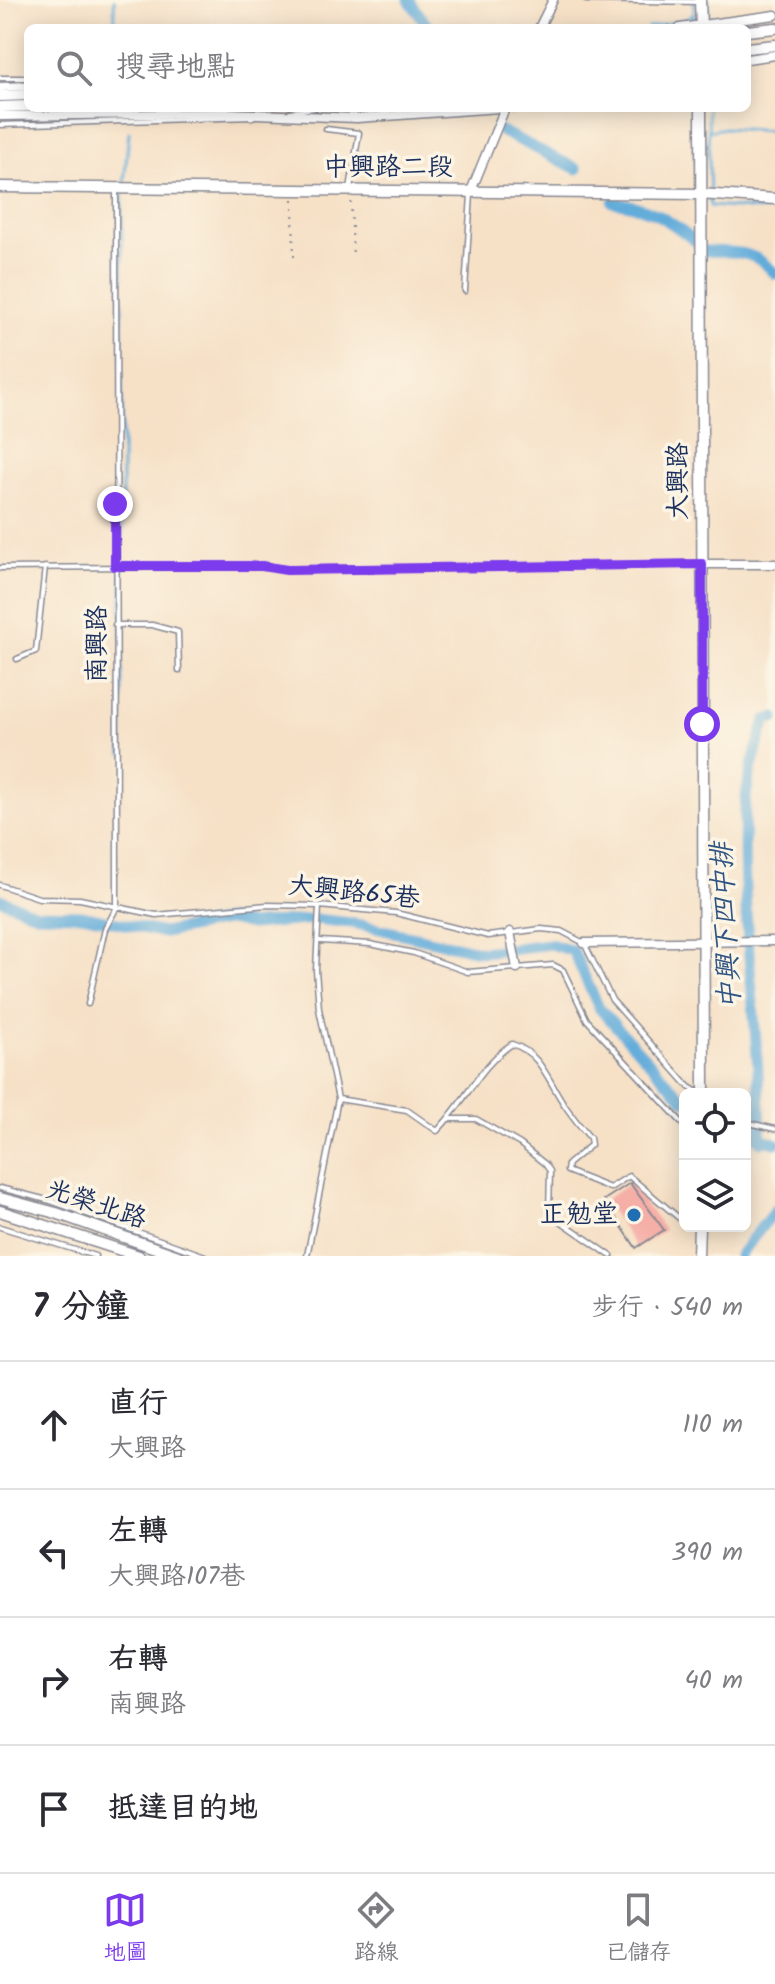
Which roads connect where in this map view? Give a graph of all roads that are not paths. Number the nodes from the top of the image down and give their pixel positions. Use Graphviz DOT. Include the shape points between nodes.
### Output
graph roads {
  1 [pos="553,0"];
  2 [pos="586,0"];
  3 [pos="700,1"];
  4 [pos="775,15"];
  5 [pos="541,24"];
  6 [pos="701,24"];
  7 [pos="714,24"];
  8 [pos="775,28"];
  9 [pos="751,31"];
  10 [pos="775,45"];
  11 [pos="751,48"];
  12 [pos="775,55"];
  13 [pos="751,58"];
  14 [pos="0,78"];
  15 [pos="24,78"];
  16 [pos="24,86"];
  17 [pos="0,87"];
  18 [pos="24,95"];
  19 [pos="0,96"];
  20 [pos="24,106"];
  21 [pos="0,107"];
  22 [pos="285,112"];
  23 [pos="442,112"];
  24 [pos="503,112"];
  25 [pos="701,112"];
  26 [pos="278,113"];
  27 [pos="0,116"];
  28 [pos="0,125"];
  29 [pos="326,129"];
  30 [pos="0,187"];
  31 [pos="116,189"];
  32 [pos="350,189"];
  33 [pos="471,191"];
  34 [pos="700,194"];
  35 [pos="775,199"];
  36 [pos="465,291"];
  37 [pos="702,564"];
  38 [pos="775,564"];
  39 [pos="115,566"];
  40 [pos="45,567"];
  41 [pos="0,568"];
  42 [pos="115,625"];
  43 [pos="17,659"];
  44 [pos="179,671"];
  45 [pos="0,885"];
  46 [pos="117,907"];
  47 [pos="319,909"];
  48 [pos="510,932"];
  49 [pos="320,937"];
  50 [pos="775,941"];
  51 [pos="584,943"];
  52 [pos="703,944"];
  53 [pos="517,968"];
  54 [pos="88,1004"];
  55 [pos="691,1088"];
  56 [pos="702,1088"];
  57 [pos="338,1099"];
  58 [pos="449,1119"];
  59 [pos="679,1120"];
  60 [pos="751,1124"];
  61 [pos="775,1129"];
  62 [pos="0,1188"];
  63 [pos="0,1198"];
  64 [pos="0,1211"];
  65 [pos="679,1217"];
  66 [pos="0,1227"];
  67 [pos="700,1232"];
  68 [pos="95,1256"];
  69 [pos="139,1256"];
  70 [pos="178,1256"];
  71 [pos="205,1256"];
  72 [pos="307,1256"];
  73 [pos="611,1256"];
  74 [pos="698,1256"];
  1 -- 5 [label="street"];
  2 -- 3 [label="lane"];
  3 -- 6 [label="street"];
  4 -- 7 [label="street"];
  8 -- 9 [label="street"];
  10 -- 11 [label="street"];
  12 -- 13 [label="street"];
  14 -- 15 [label="lane"];
  16 -- 17 [label="street"];
  18 -- 19 [label="street"];
  20 -- 21 [label="street"];
  22 -- 26 [label="lane"];
  23 -- 26 [label="street" via="357,118"];
  24 -- 33 [label="street"];
  25 -- 34 [label="street, 大興路"];
  26 -- 27 [label="street"];
  26 -- 28 [label="lane" via="242,119"];
  29 -- 32 [label="lane" via="359,133"];
  30 -- 31 [label="street, 中興路二段"];
  31 -- 32 [label="street, 中興路二段"];
  31 -- 39 [label="lane, 南興路"];
  32 -- 33 [label="street, 中興路二段"];
  33 -- 34 [label="street, 中興路二段"];
  33 -- 36 [label="lane"];
  34 -- 35 [label="street, 中興路二段"];
  34 -- 37 [label="street, 大興路"];
  37 -- 38 [label="street"];
  37 -- 39 [label="lane" via="287,570"];
  37 -- 52 [label="street, 大興路"];
  39 -- 40 [label="lane"];
  39 -- 42 [label="lane, 南興路"];
  40 -- 41 [label="lane"];
  40 -- 43 [label="lane" via="36,651"];
  42 -- 44 [label="lane" via="152,625 178,632"];
  42 -- 46 [label="lane, 南興路"];
  45 -- 46 [label="lane, 大興路65巷" via="39,898"];
  46 -- 47 [label="lane, 大興路65巷" via="156,915 267,905"];
  46 -- 54 [label="lane" via="105,929"];
  47 -- 48 [label="lane, 大興路65巷" via="396,913 488,936"];
  47 -- 49 [label="lane"];
  48 -- 51 [label="lane, 大興路65巷" via="561,931"];
  48 -- 53 [label="street"];
  49 -- 53 [label="lane" via="400,950 468,972"];
  49 -- 57 [label="lane" via="319,1009"];
  50 -- 52 [label="street, 大興路65巷"];
  51 -- 52 [label="street, 大興路65巷"];
  51 -- 55 [label="lane" via="612,1000"];
  52 -- 56 [label="street, 大興路"];
  53 -- 59 [label="lane" via="547,964 563,970 587,1020"];
  57 -- 58 [label="lane" via="407,1110 437,1131"];
  57 -- 72 [label="lane"];
  58 -- 65 [label="lane" via="497,1053 512,1044 526,1048 590,1138 591,1145 568,1164 567,1171 610,1188 629,1176"];
  58 -- 73 [label="lane" via="476,1119 545,1164 550,1171 549,1213"];
  60 -- 61 [label="lane"];
  62 -- 71 [label="lane"];
  63 -- 70 [label="street, 光榮北路"];
  64 -- 69 [label="street, 光榮北路"];
  66 -- 68 [label="lane"];
  67 -- 74 [label="street"];
}
